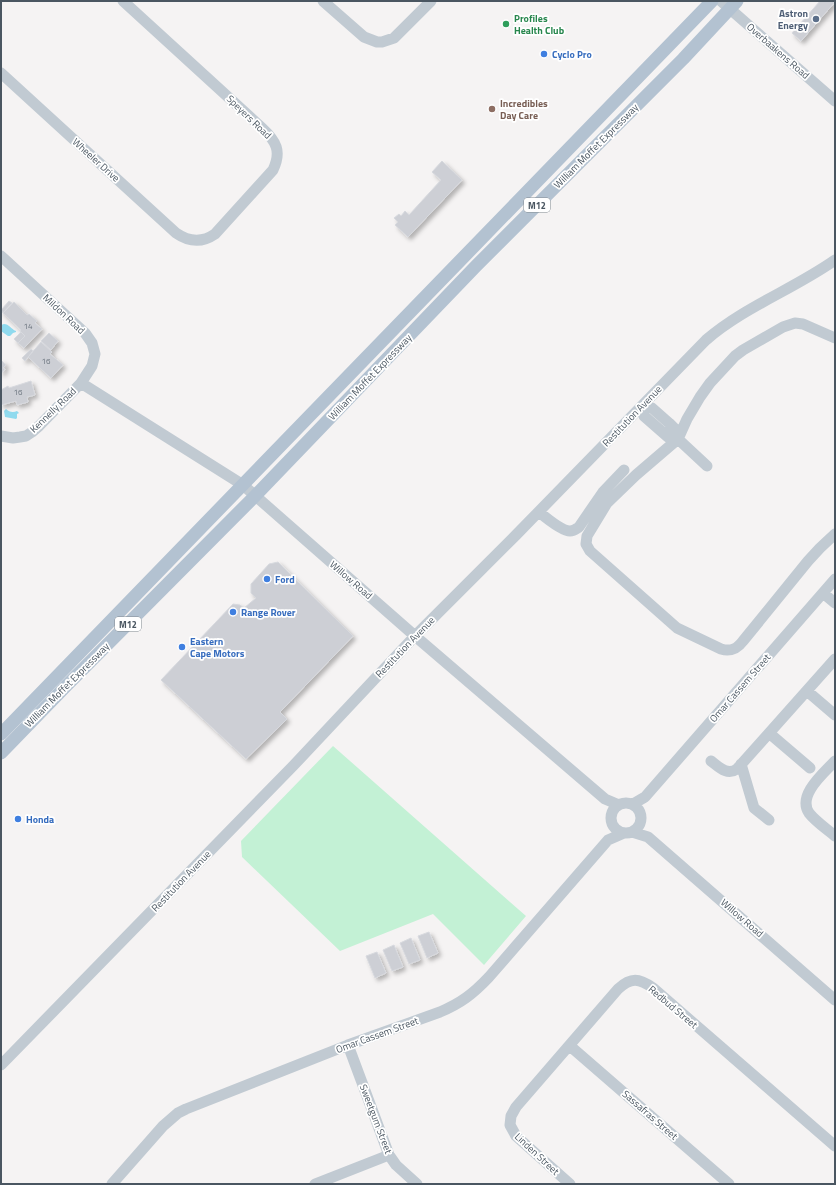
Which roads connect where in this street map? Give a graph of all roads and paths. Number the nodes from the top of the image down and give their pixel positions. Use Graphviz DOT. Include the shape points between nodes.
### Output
graph roads {
  1 [pos="123,1"];
  2 [pos="323,1"];
  3 [pos="431,1"];
  4 [pos="712,1"];
  5 [pos="730,4"];
  6 [pos="1,73"];
  7 [pos="835,100"];
  8 [pos="196,241"];
  9 [pos="1,256"];
  10 [pos="835,260"];
  11 [pos="835,338"];
  12 [pos="81,383"];
  13 [pos="643,405"];
  14 [pos="1,436"];
  15 [pos="678,438"];
  16 [pos="707,466"];
  17 [pos="624,470"];
  18 [pos="243,485"];
  19 [pos="255,496"];
  20 [pos="539,512"];
  21 [pos="835,534"];
  22 [pos="835,579"];
  23 [pos="823,592"];
  24 [pos="835,603"];
  25 [pos="415,636"];
  26 [pos="835,659"];
  27 [pos="807,691"];
  28 [pos="835,715"];
  29 [pos="769,733"];
  30 [pos="1,734"];
  31 [pos="1,753"];
  32 [pos="710,761"];
  33 [pos="835,761"];
  34 [pos="741,764"];
  35 [pos="810,768"];
  36 [pos="616,808"];
  37 [pos="638,812"];
  38 [pos="769,820"];
  39 [pos="612,824"];
  40 [pos="628,832"];
  41 [pos="835,836"];
  42 [pos="648,837"];
  43 [pos="608,840"];
  44 [pos="835,1000"];
  45 [pos="348,1045"];
  46 [pos="570,1046"];
  47 [pos="1,1065"];
  48 [pos="510,1120"];
  49 [pos="835,1146"];
  50 [pos="389,1155"];
  51 [pos="112,1184"];
  52 [pos="315,1184"];
  53 [pos="417,1184"];
  54 [pos="570,1184"];
  55 [pos="730,1184"];
  1 -- 8 [label="street, Speyers Road" via="262,128 276,145 277,158 273,170 215,234"];
  2 -- 3 [label="street" via="364,37 382,42 394,38"];
  4 -- 18 [label="main road, William Moffet Expressway / M12"];
  5 -- 7 [label="street, Overbaakens Road"];
  5 -- 19 [label="main road, William Moffet Expressway / M12" via="683,59 476,266"];
  6 -- 8 [label="street, Wheeler Drive" via="176,233 185,239"];
  9 -- 12 [label="street, Mildon Road" via="89,338 95,354 94,361"];
  10 -- 13 [label="street, Restitution Avenue" via="718,330"];
  11 -- 15 [label="street" via="795,323 743,350 734,356 710,383 690,413"];
  12 -- 14 [label="street, Kennelly Road" via="26,436"];
  12 -- 18 [label="street, Willow Road"];
  13 -- 15 [label="street" via="652,408 669,423 676,430"];
  13 -- 20 [label="street, Restitution Avenue"];
  15 -- 16 [label="street"];
  15 -- 21 [label="street" via="608,503 585,540 590,551 677,628 721,650 727,651 738,647 808,561"];
  17 -- 20 [label="street" via="603,492 575,530 562,528"];
  18 -- 19 [label="street, Willow Road"];
  18 -- 30 [label="main road, William Moffet Expressway / M12"];
  19 -- 25 [label="street, Willow Road"];
  19 -- 31 [label="main road, William Moffet Expressway / M12"];
  20 -- 25 [label="street, Restitution Avenue"];
  22 -- 23 [label="street, Omar Cassem Street"];
  23 -- 24 [label="street"];
  23 -- 37 [label="street, Omar Cassem Street" via="645,797"];
  25 -- 36 [label="street, Willow Road"];
  25 -- 47 [label="street, Restitution Avenue" via="293,766"];
  26 -- 27 [label="street"];
  27 -- 28 [label="street"];
  27 -- 29 [label="street"];
  29 -- 34 [label="street"];
  29 -- 35 [label="street"];
  32 -- 34 [label="street" via="730,772"];
  33 -- 41 [label="street" via="812,788 807,796 806,805 810,814"];
  34 -- 38 [label="street" via="754,808"];
  36 -- 37 [label="street" via="628,802"];
  36 -- 39 [label="street"];
  37 -- 40 [label="street" via="638,828"];
  37 -- 42 [label="street, Willow Road"];
  39 -- 40 [label="street" via="617,830"];
  39 -- 43 [label="street, Omar Cassem Street"];
  40 -- 42 [label="street, Willow Road"];
  40 -- 43 [label="street, Omar Cassem Street"];
  42 -- 44 [label="street, Willow Road"];
  43 -- 45 [label="street, Omar Cassem Street" via="471,995 440,1012"];
  45 -- 50 [label="street, Sweetgum Street"];
  45 -- 51 [label="street, Omar Cassem Street" via="178,1113 163,1126"];
  46 -- 48 [label="street, Redbud Street" via="516,1107"];
  46 -- 49 [label="street, Redbud Street" via="622,985 633,980 643,982"];
  46 -- 55 [label="street, Sassafras Street"];
  48 -- 54 [label="street, Linden Street" via="511,1129 516,1136"];
  50 -- 52 [label="street"];
  50 -- 53 [label="street, Sweetgum Street"];
}
